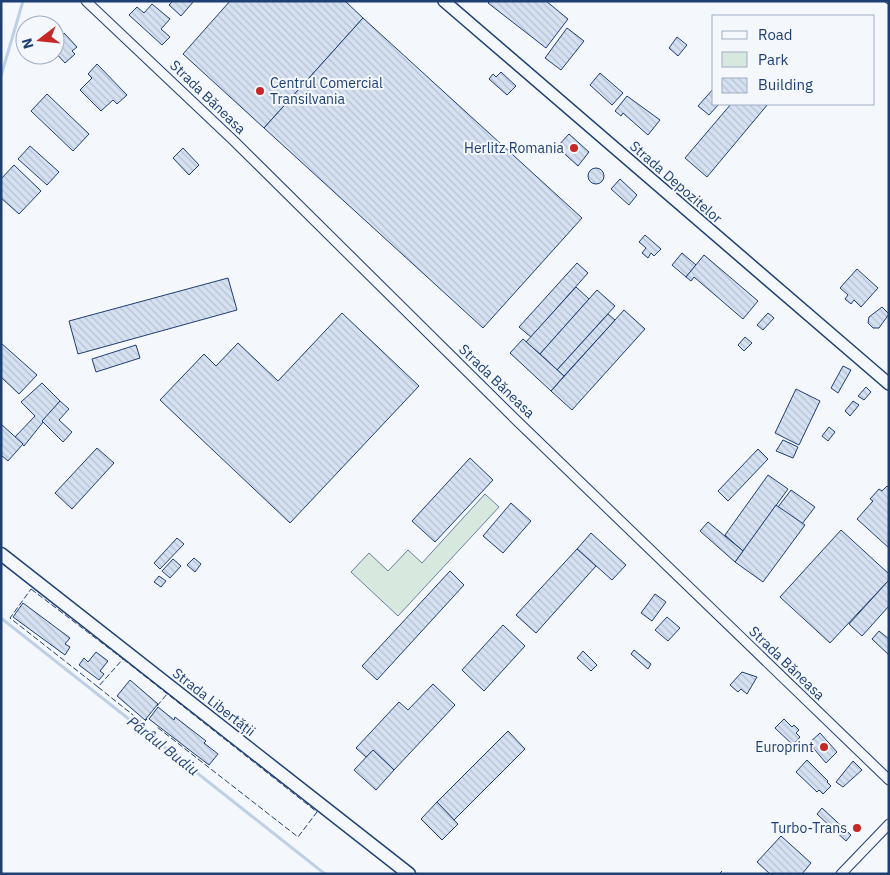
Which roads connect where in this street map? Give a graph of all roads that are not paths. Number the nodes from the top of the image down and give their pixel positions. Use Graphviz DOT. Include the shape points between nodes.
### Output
graph roads {
  1 [pos="86,1"];
  2 [pos="444,1"];
  3 [pos="889,384"];
  4 [pos="1,554"];
  5 [pos="889,780"];
  6 [pos="889,824"];
  7 [pos="409,874"];
  8 [pos="841,874"];
  1 -- 5 [label="street, Strada Băneasa" via="227,134"];
  2 -- 3 [label="street, Strada Depozitelor"];
  4 -- 7 [label="main road, Strada Libertății"];
  6 -- 8 [label="street"];
}
